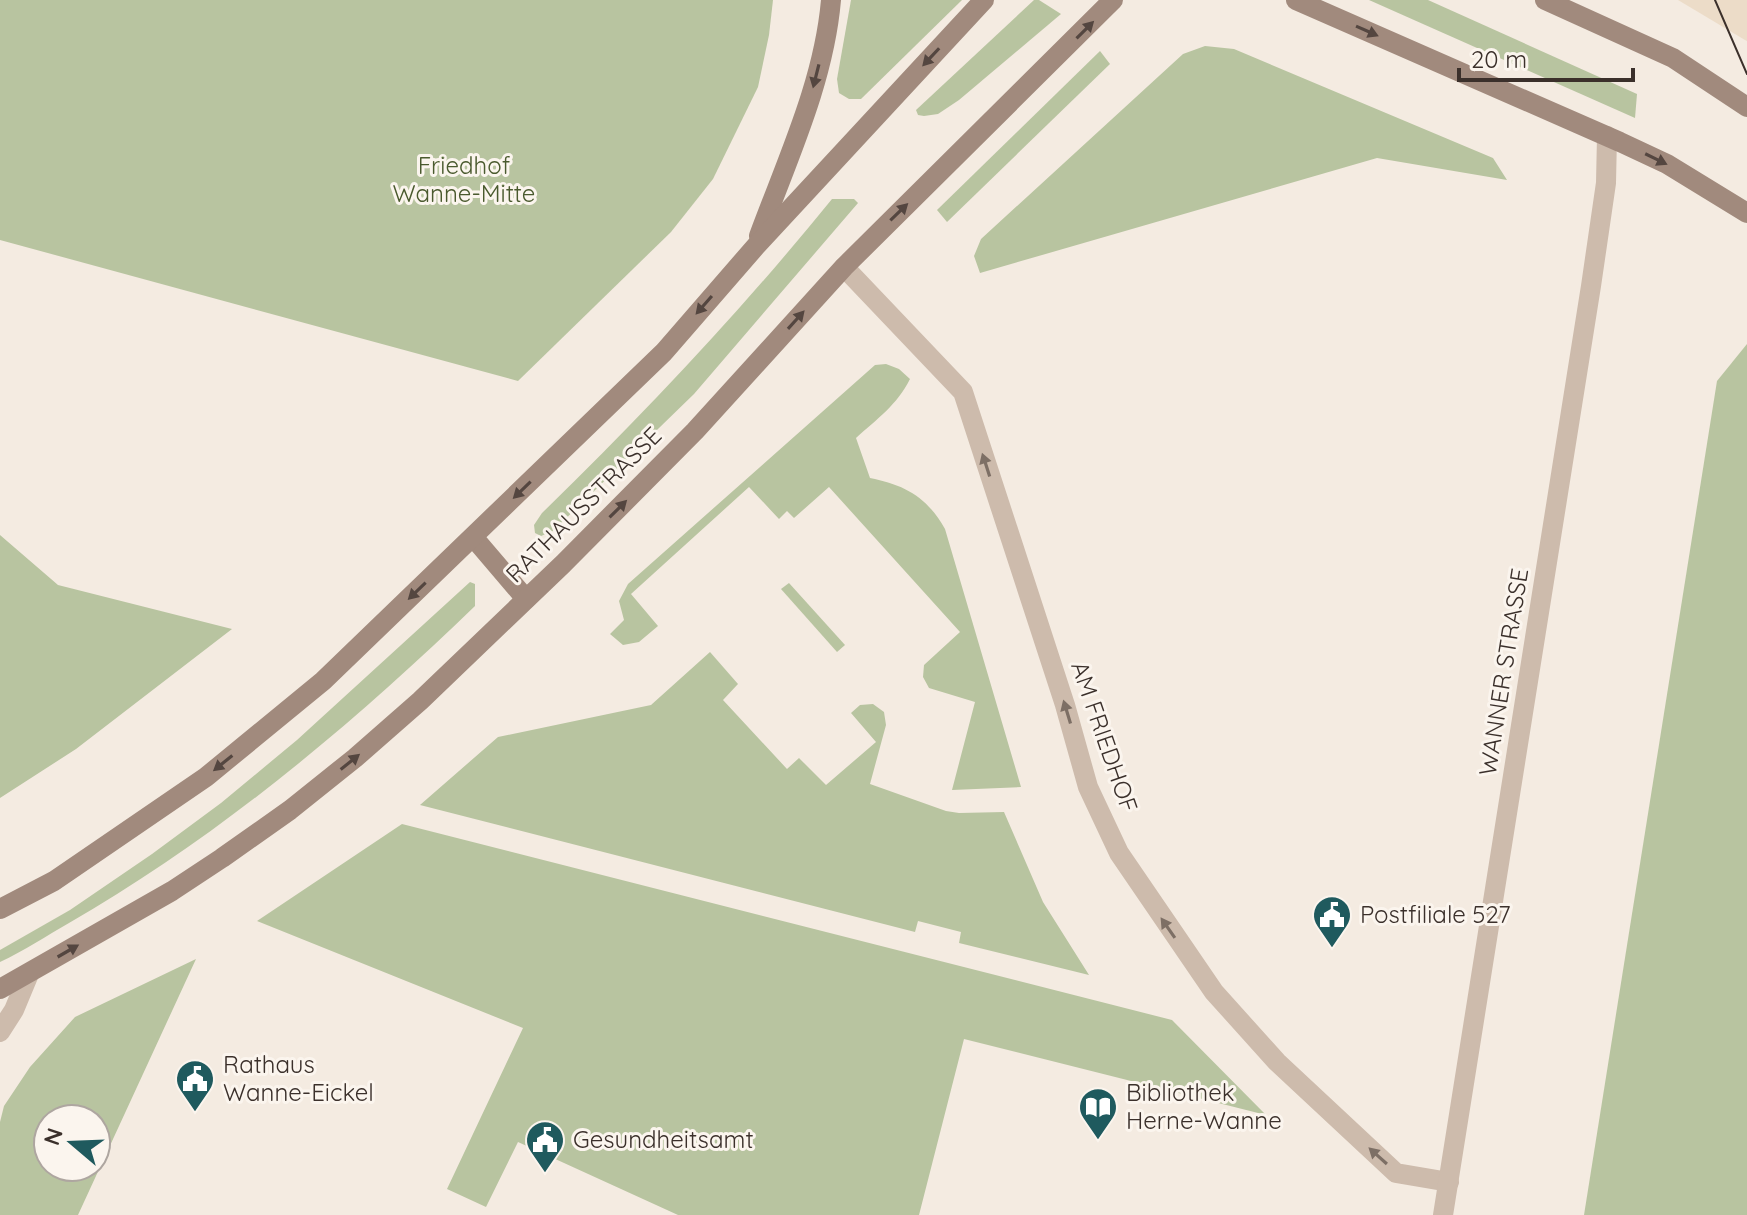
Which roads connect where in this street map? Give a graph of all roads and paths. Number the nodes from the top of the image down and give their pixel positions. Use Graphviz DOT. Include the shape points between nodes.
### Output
graph roads {
  1 [pos="831,0"];
  2 [pos="984,0"];
  3 [pos="1113,0"];
  4 [pos="1296,0"];
  5 [pos="1545,0"];
  6 [pos="1747,107"];
  7 [pos="1607,136"];
  8 [pos="1747,213"];
  9 [pos="756,246"];
  10 [pos="844,267"];
  11 [pos="474,538"];
  12 [pos="526,599"];
  13 [pos="0,909"];
  14 [pos="29,974"];
  15 [pos="0,989"];
  16 [pos="0,1032"];
  17 [pos="1449,1182"];
  18 [pos="1443,1215"];
  1 -- 9 [label="street, one-way" via="807,108"];
  2 -- 9 [label="street, one-way"];
  10 -- 3 [label="street, RATHAUSSTRASSE, one-way"];
  4 -- 7 [label="street, one-way"];
  5 -- 6 [label="street" via="1673,58"];
  7 -- 8 [label="street, one-way" via="1667,164"];
  7 -- 17 [label="street, WANNER STRASSE" via="1591,286"];
  9 -- 11 [label="street, one-way" via="664,352"];
  12 -- 10 [label="street, RATHAUSSTRASSE, one-way" via="695,431"];
  17 -- 10 [label="street, AM FRIEDHOF, one-way" via="1396,1173 1277,1062 1214,992 1126,865 1088,787 963,392"];
  11 -- 12 [label="street"];
  11 -- 13 [label="street, one-way" via="323,681 206,777 54,881"];
  14 -- 12 [label="street, RATHAUSSTRASSE, one-way" via="172,891 290,810 420,701"];
  14 -- 15 [label="street, RATHAUSSTRASSE"];
  14 -- 16 [label="street"];
  17 -- 18 [label="street, WANNER STRASSE"];
}
